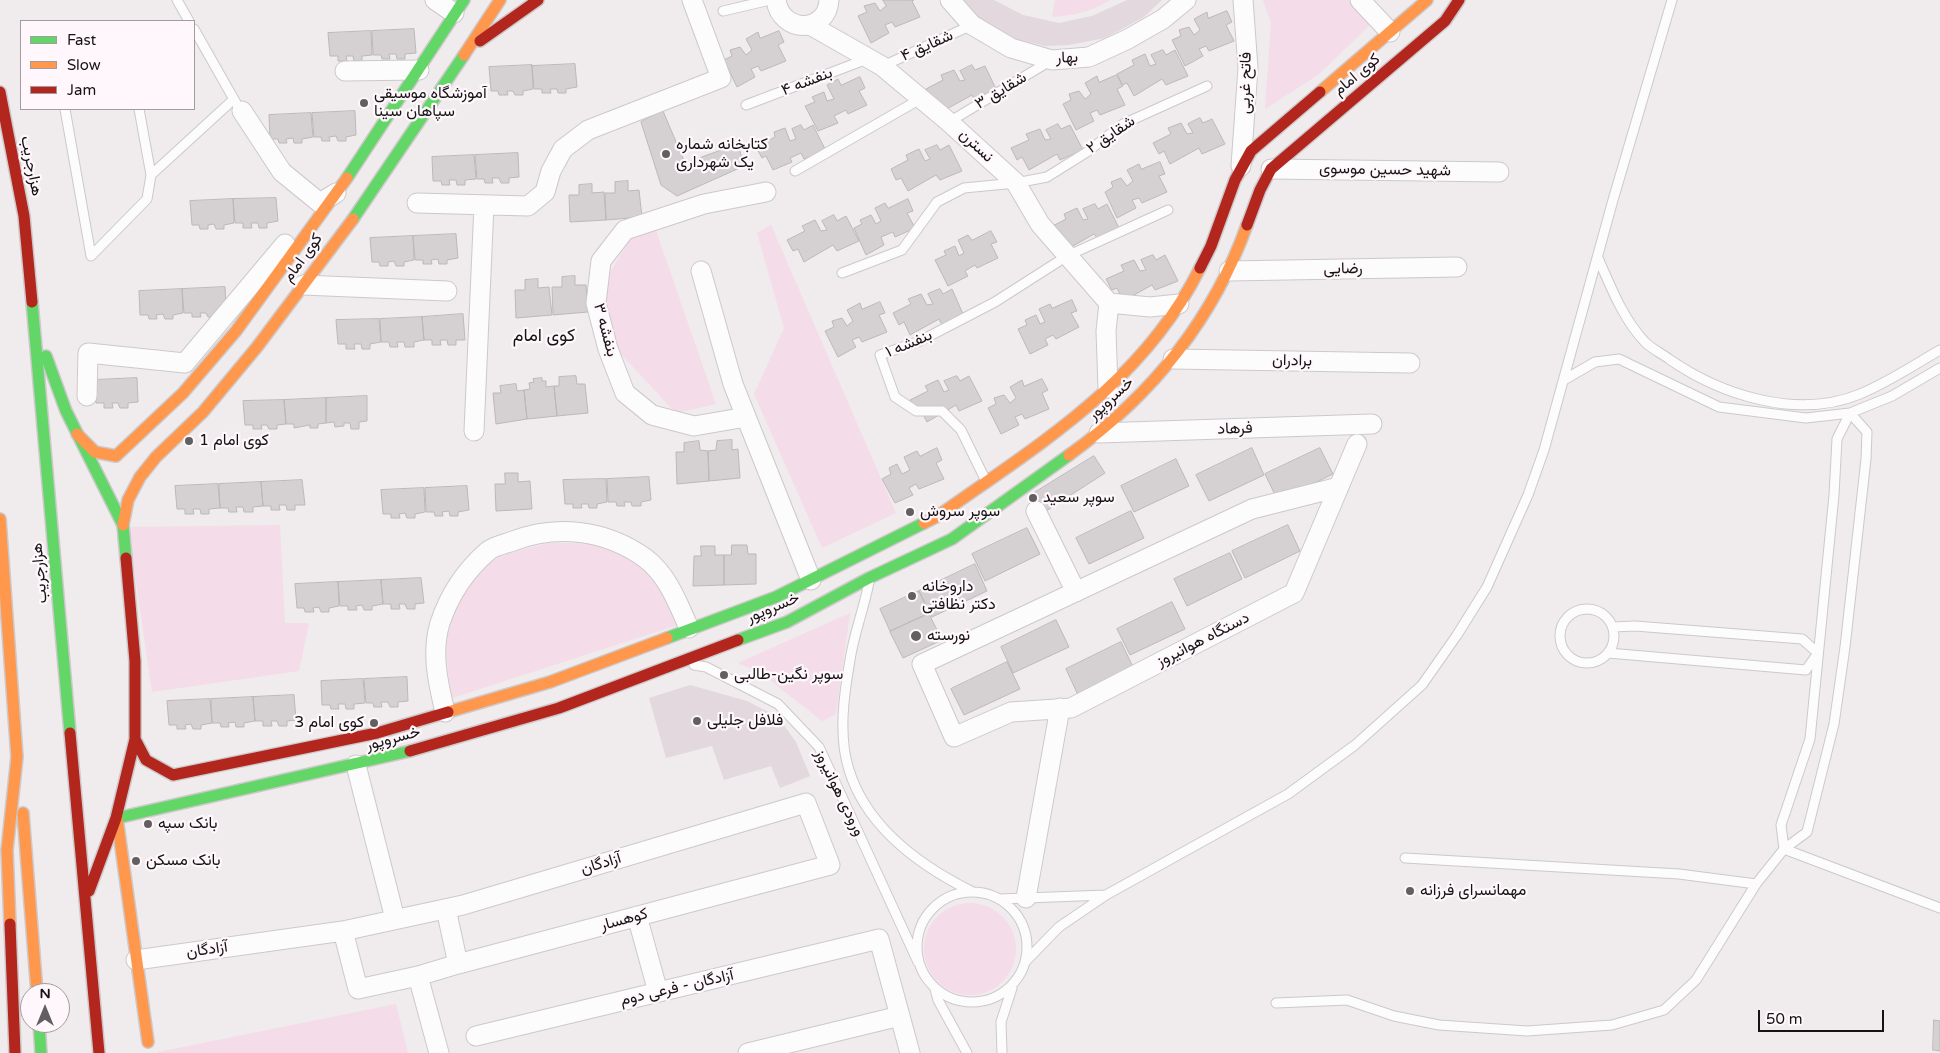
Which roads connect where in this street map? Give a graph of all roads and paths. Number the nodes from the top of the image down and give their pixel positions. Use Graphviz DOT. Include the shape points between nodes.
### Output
graph roads {
  1 [pos="177,0"];
  2 [pos="435,0"];
  3 [pos="500,0"];
  4 [pos="538,0"];
  5 [pos="692,0"];
  6 [pos="770,0"];
  7 [pos="776,0"];
  8 [pos="829,0"];
  9 [pos="950,0"];
  10 [pos="1186,0"];
  11 [pos="1243,0"];
  12 [pos="1360,0"];
  13 [pos="1427,0"];
  14 [pos="1459,0"];
  15 [pos="1672,0"];
  16 [pos="459,6"];
  17 [pos="722,11"];
  18 [pos="188,20"];
  19 [pos="487,20"];
  20 [pos="810,25"];
  21 [pos="972,26"];
  22 [pos="195,31"];
  23 [pos="1390,32"];
  24 [pos="469,49"];
  25 [pos="1052,60"];
  26 [pos="875,63"];
  27 [pos="419,70"];
  28 [pos="345,71"];
  29 [pos="1207,86"];
  30 [pos="0,92"];
  31 [pos="922,98"];
  32 [pos="238,105"];
  33 [pos="746,105"];
  34 [pos="65,110"];
  35 [pos="139,110"];
  36 [pos="949,122"];
  37 [pos="1270,156"];
  38 [pos="1246,159"];
  39 [pos="345,168"];
  40 [pos="795,171"];
  41 [pos="1499,172"];
  42 [pos="151,175"];
  43 [pos="1016,183"];
  44 [pos="337,192"];
  45 [pos="766,192"];
  46 [pos="320,203"];
  47 [pos="417,203"];
  48 [pos="484,204"];
  49 [pos="1168,210"];
  50 [pos="1067,256"];
  51 [pos="1598,258"];
  52 [pos="1457,267"];
  53 [pos="701,270"];
  54 [pos="1229,271"];
  55 [pos="842,273"];
  56 [pos="303,285"];
  57 [pos="447,291"];
  58 [pos="1109,303"];
  59 [pos="1179,304"];
  60 [pos="34,326"];
  61 [pos="1940,350"];
  62 [pos="1173,359"];
  63 [pos="1410,363"];
  64 [pos="1940,368"];
  65 [pos="1564,380"];
  66 [pos="1108,388"];
  67 [pos="87,396"];
  68 [pos="1850,413"];
  69 [pos="746,417"];
  70 [pos="1372,424"];
  71 [pos="474,431"];
  72 [pos="1084,431"];
  73 [pos="77,434"];
  74 [pos="137,437"];
  75 [pos="1358,444"];
  76 [pos="156,457"];
  77 [pos="986,481"];
  78 [pos="1339,487"];
  79 [pos="1285,501"];
  80 [pos="1036,511"];
  81 [pos="0,519"];
  82 [pos="123,525"];
  83 [pos="1317,540"];
  84 [pos="863,568"];
  85 [pos="811,580"];
  86 [pos="1076,592"];
  87 [pos="1613,627"];
  88 [pos="688,628"];
  89 [pos="1608,653"];
  90 [pos="1818,653"];
  91 [pos="678,663"];
  92 [pos="1060,708"];
  93 [pos="501,711"];
  94 [pos="445,712"];
  95 [pos="135,739"];
  96 [pos="17,757"];
  97 [pos="356,765"];
  98 [pos="180,774"];
  99 [pos="188,801"];
  100 [pos="806,803"];
  101 [pos="116,818"];
  102 [pos="1784,849"];
  103 [pos="7,850"];
  104 [pos="1405,858"];
  105 [pos="1756,884"];
  106 [pos="972,892"];
  107 [pos="1106,894"];
  108 [pos="0,898"];
  109 [pos="86,898"];
  110 [pos="1026,898"];
  111 [pos="998,899"];
  112 [pos="1940,908"];
  113 [pos="446,909"];
  114 [pos="637,916"];
  115 [pos="395,919"];
  116 [pos="344,931"];
  117 [pos="136,960"];
  118 [pos="1026,960"];
  119 [pos="918,962"];
  120 [pos="458,964"];
  121 [pos="418,976"];
  122 [pos="36,983"];
  123 [pos="1014,983"];
  124 [pos="935,989"];
  125 [pos="658,992"];
  126 [pos="1276,1004"];
  127 [pos="900,1016"];
  128 [pos="40,1033"];
  129 [pos="476,1036"];
  130 [pos="148,1042"];
  131 [pos="15,1053"];
  132 [pos="41,1053"];
  133 [pos="99,1053"];
  134 [pos="439,1053"];
  135 [pos="748,1053"];
  136 [pos="910,1053"];
  137 [pos="967,1053"];
  138 [pos="1002,1053"];
  1 -- 18 [label="lane"];
  2 -- 16 [label="street"];
  3 -- 19 [label="street, کوی امام"];
  4 -- 24 [label="street"];
  5 -- 48 [label="street" via="721,78 588,130 563,149 544,192 528,206"];
  6 -- 17 [label="lane"];
  7 -- 20 [label="street, نسترن" via="786,20 794,25"];
  8 -- 20 [label="street" via="825,14"];
  9 -- 21 [label="street, بهار"];
  10 -- 25 [label="street, بهار" via="1163,19 1128,40 1089,57"];
  11 -- 38 [label="street, فاتح غربی" via="1248,68"];
  12 -- 23 [label="street"];
  13 -- 23 [label="street, کوی امام"];
  14 -- 37 [label="street, کوی امام" via="1445,21"];
  15 -- 51 [label="lane"];
  16 -- 19 [label="street"];
  16 -- 27 [label="street, کوی امام"];
  19 -- 24 [label="street, کوی امام"];
  20 -- 26 [label="street, نسترن"];
  21 -- 25 [label="street, بهار" via="1011,48"];
  21 -- 26 [label="lane, شقایق ۴"];
  22 -- 32 [label="lane"];
  23 -- 37 [label="street, کوی امام"];
  24 -- 56 [label="street, کوی امام" via="366,201"];
  25 -- 36 [label="lane, شقایق ۳"];
  26 -- 31 [label="street, نسترن"];
  26 -- 33 [label="lane, بنفشه ۴"];
  27 -- 28 [label="street"];
  27 -- 44 [label="street, کوی امام"];
  29 -- 43 [label="lane, شقایق ۲" via="1123,124 1047,177"];
  30 -- 60 [label="street, هزارجریب" via="24,216"];
  31 -- 36 [label="street, نسترن"];
  31 -- 40 [label="lane"];
  32 -- 42 [label="lane"];
  32 -- 46 [label="street" via="282,172"];
  34 -- 42 [label="lane" via="91,256 147,200"];
  35 -- 42 [label="lane"];
  36 -- 43 [label="street, نسترن"];
  37 -- 38 [label="street, کوی امام"];
  37 -- 41 [label="street, شهید حسین موسوی"];
  37 -- 54 [label="street, خسروپور"];
  38 -- 59 [label="street, خسروپور" via="1211,246"];
  39 -- 46 [label="street"];
  43 -- 50 [label="street, نسترن" via="1040,224"];
  43 -- 55 [label="lane, شقایق ۲" via="964,188 937,202 902,250"];
  44 -- 46 [label="street"];
  44 -- 74 [label="street, کوی امام" via="236,331 183,393"];
  45 -- 69 [label="street, بنفشه ۳" via="704,204 625,230 601,261 596,303 608,349 625,393 652,415 694,426"];
  46 -- 67 [label="street" via="185,363 88,353"];
  47 -- 48 [label="street"];
  48 -- 71 [label="street"];
  49 -- 50 [label="lane"];
  50 -- 58 [label="street, نسترن"];
  50 -- 77 [label="lane, بنفشه ۱" via="995,302 920,341 880,355 895,397 916,411 942,411 961,430"];
  51 -- 61 [label="lane" via="1623,314 1645,342 1683,368 1732,392 1760,400 1795,405 1824,403 1859,395"];
  51 -- 65 [label="lane"];
  52 -- 54 [label="street, رضایی"];
  53 -- 69 [label="street" via="733,384"];
  54 -- 62 [label="street, خسروپور" via="1196,329"];
  56 -- 57 [label="street"];
  56 -- 76 [label="street, کوی امام" via="258,347 203,412"];
  58 -- 59 [label="street" via="1150,307"];
  58 -- 66 [label="street" via="1106,331"];
  59 -- 66 [label="street, خسروپور" via="1135,363"];
  60 -- 73 [label="street"];
  60 -- 109 [label="street, هزارجریب"];
  62 -- 63 [label="street, برادران"];
  62 -- 72 [label="street, خسروپور" via="1154,381"];
  64 -- 68 [label="lane" via="1892,396"];
  65 -- 68 [label="lane" via="1595,362 1619,359 1719,407 1806,418"];
  65 -- 107 [label="lane" via="1528,495 1486,587 1457,636 1422,685 1355,746 1288,794"];
  66 -- 72 [label="street, خسروپور"];
  68 -- 90 [label="lane" via="1836,439 1834,495"];
  68 -- 102 [label="lane" via="1867,432 1866,459 1834,724 1807,832"];
  69 -- 85 [label="street"];
  70 -- 72 [label="street, فرهاد"];
  72 -- 77 [label="street, خسروپور"];
  72 -- 84 [label="street, خسروپور" via="952,539"];
  73 -- 74 [label="street, کوی امام" via="95,452 116,456"];
  73 -- 82 [label="street"];
  74 -- 76 [label="street" via="133,448 137,456 145,460"];
  75 -- 78 [label="street, دستگاه هوانیروز"];
  76 -- 82 [label="street, کوی امام" via="128,500"];
  77 -- 84 [label="street, خسروپور"];
  78 -- 79 [label="street, دستگاه هوانیروز"];
  78 -- 83 [label="street, دستگاه هوانیروز"];
  79 -- 83 [label="street, دستگاه هوانیروز" via="1301,502 1311,507 1318,516"];
  79 -- 86 [label="street, دستگاه هوانیروز" via="1252,509"];
  80 -- 86 [label="street"];
  81 -- 96 [label="street"];
  82 -- 95 [label="street" via="135,661"];
  83 -- 92 [label="street, دستگاه هوانیروز" via="1294,593 1071,708"];
  84 -- 85 [label="street, خسروپور"];
  84 -- 91 [label="street, خسروپور" via="787,622"];
  84 -- 106 [label="lane" via="865,606 855,631 846,690 843,732 848,769 863,801 886,834 916,859"];
  85 -- 88 [label="street, خسروپور" via="776,597"];
  86 -- 92 [label="street, دستگاه هوانیروز" via="922,664 954,737 1010,712"];
  87 -- 89 [label="lane" via="1614,636"];
  87 -- 89 [label="lane" via="1602,613 1584,609 1568,616 1560,632 1562,649 1576,661 1593,663"];
  87 -- 90 [label="lane" via="1802,639"];
  88 -- 93 [label="street, خسروپور" via="550,682"];
  88 -- 94 [label="street" via="671,588 646,559 613,540 576,530 531,534 489,550 458,583 440,624 435,669"];
  89 -- 90 [label="lane" via="1806,670"];
  90 -- 102 [label="lane" via="1810,739 1781,825"];
  91 -- 93 [label="street, خسروپور" via="559,708"];
  91 -- 119 [label="lane, ورودی هوانیروز" via="706,668 778,704 819,748"];
  92 -- 110 [label="street"];
  93 -- 94 [label="street, خسروپور"];
  93 -- 97 [label="street, خسروپور"];
  94 -- 98 [label="street, خسروپور" via="377,733"];
  95 -- 98 [label="street" via="146,760 173,775"];
  95 -- 101 [label="street"];
  96 -- 103 [label="street"];
  96 -- 122 [label="street"];
  97 -- 99 [label="street, خسروپور"];
  97 -- 115 [label="street"];
  98 -- 99 [label="street" via="174,782 174,790 178,797"];
  99 -- 101 [label="street, خسروپور"];
  100 -- 113 [label="street, آزادگان"];
  100 -- 114 [label="street, کوهسار" via="830,864"];
  101 -- 109 [label="street"];
  101 -- 117 [label="street"];
  102 -- 105 [label="lane"];
  102 -- 112 [label="lane"];
  103 -- 108 [label="street"];
  103 -- 131 [label="street"];
  104 -- 105 [label="lane" via="1679,874"];
  105 -- 126 [label="lane" via="1696,980 1664,1010 1612,1025 1527,1031 1440,1025 1394,1016 1347,1000"];
  106 -- 111 [label="lane"];
  106 -- 119 [label="lane" via="948,898 928,914 917,937"];
  107 -- 110 [label="lane"];
  107 -- 118 [label="lane" via="1060,927"];
  109 -- 133 [label="street, هزارجریب"];
  110 -- 111 [label="lane"];
  111 -- 118 [label="lane" via="1015,912 1023,925 1027,940"];
  113 -- 115 [label="street, آزادگان"];
  113 -- 120 [label="street"];
  114 -- 120 [label="street, کوهسار"];
  114 -- 125 [label="street"];
  115 -- 116 [label="street, آزادگان"];
  116 -- 117 [label="street, آزادگان"];
  116 -- 121 [label="street, کوهسار" via="358,989"];
  117 -- 130 [label="street"];
  118 -- 123 [label="lane"];
  119 -- 124 [label="lane"];
  120 -- 121 [label="street, کوهسار"];
  121 -- 134 [label="street"];
  123 -- 124 [label="lane" via="994,998 976,1002 957,1001"];
  123 -- 138 [label="lane" via="1002,1022"];
  124 -- 137 [label="lane"];
  125 -- 127 [label="street, آزادگان - فرعی دوم" via="879,940"];
  125 -- 129 [label="street, آزادگان - فرعی دوم"];
  127 -- 135 [label="street"];
  127 -- 136 [label="street"];
  128 -- 132 [label="street"];
}
